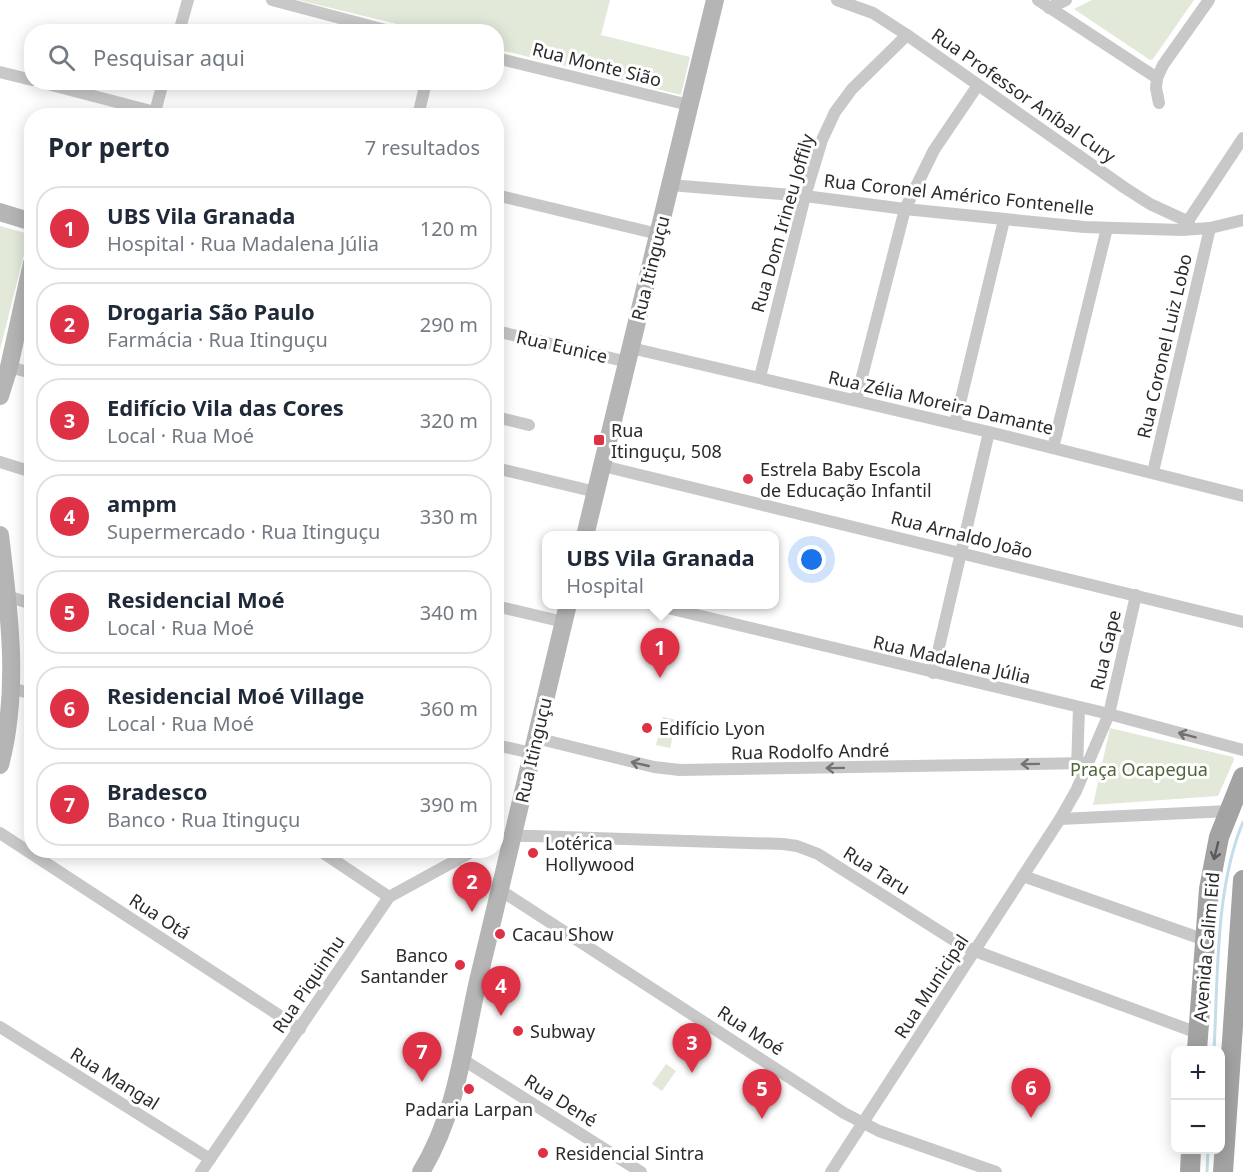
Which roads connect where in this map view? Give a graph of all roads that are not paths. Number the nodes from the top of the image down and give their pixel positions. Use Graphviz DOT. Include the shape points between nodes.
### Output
graph roads {
  1 [pos="188,0"];
  2 [pos="272,0"];
  3 [pos="715,0"];
  4 [pos="837,0"];
  5 [pos="1038,0"];
  6 [pos="1066,0"];
  7 [pos="1209,0"];
  8 [pos="1049,8"];
  9 [pos="181,24"];
  10 [pos="363,24"];
  11 [pos="907,35"];
  12 [pos="504,60"];
  13 [pos="0,72"];
  14 [pos="24,78"];
  15 [pos="1157,78"];
  16 [pos="978,86"];
  17 [pos="68,90"];
  18 [pos="161,90"];
  19 [pos="424,90"];
  20 [pos="1159,103"];
  21 [pos="689,105"];
  22 [pos="133,108"];
  23 [pos="156,108"];
  24 [pos="420,108"];
  25 [pos="1243,138"];
  26 [pos="670,185"];
  27 [pos="805,196"];
  28 [pos="504,197"];
  29 [pos="905,209"];
  30 [pos="0,212"];
  31 [pos="24,220"];
  32 [pos="1004,220"];
  33 [pos="1243,220"];
  34 [pos="1185,226"];
  35 [pos="1107,228"];
  36 [pos="1210,228"];
  37 [pos="658,234"];
  38 [pos="24,299"];
  39 [pos="504,332"];
  40 [pos="629,355"];
  41 [pos="9,367"];
  42 [pos="24,371"];
  43 [pos="760,377"];
  44 [pos="0,396"];
  45 [pos="856,400"];
  46 [pos="504,419"];
  47 [pos="955,424"];
  48 [pos="529,425"];
  49 [pos="989,432"];
  50 [pos="1053,448"];
  51 [pos="0,462"];
  52 [pos="603,466"];
  53 [pos="24,470"];
  54 [pos="504,470"];
  55 [pos="1153,472"];
  56 [pos="596,492"];
  57 [pos="1243,496"];
  58 [pos="586,531"];
  59 [pos="0,535"];
  60 [pos="960,552"];
  61 [pos="1136,595"];
  62 [pos="7,596"];
  63 [pos="24,601"];
  64 [pos="504,607"];
  65 [pos="671,609"];
  66 [pos="566,613"];
  67 [pos="1243,622"];
  68 [pos="933,673"];
  69 [pos="12,688"];
  70 [pos="24,692"];
  71 [pos="1079,708"];
  72 [pos="1109,714"];
  73 [pos="504,745"];
  74 [pos="534,746"];
  75 [pos="1243,750"];
  76 [pos="1083,763"];
  77 [pos="0,765"];
  78 [pos="1243,777"];
  79 [pos="1229,811"];
  80 [pos="1060,819"];
  81 [pos="0,833"];
  82 [pos="505,838"];
  83 [pos="24,849"];
  84 [pos="38,858"];
  85 [pos="332,858"];
  86 [pos="461,858"];
  87 [pos="503,858"];
  88 [pos="1023,876"];
  89 [pos="500,890"];
  90 [pos="1242,890"];
  91 [pos="390,897"];
  92 [pos="1205,940"];
  93 [pos="975,951"];
  94 [pos="0,1027"];
  95 [pos="300,1029"];
  96 [pos="1198,1042"];
  97 [pos="462,1059"];
  98 [pos="863,1124"];
  99 [pos="1191,1154"];
  100 [pos="210,1159"];
  101 [pos="201,1172"];
  102 [pos="421,1172"];
  103 [pos="641,1172"];
  104 [pos="831,1172"];
  105 [pos="996,1172"];
  106 [pos="1190,1172"];
  107 [pos="1223,1172"];
  1 -- 9 [label="street"];
  2 -- 10 [label="street"];
  3 -- 21 [label="main road, Rua Itinguçu"];
  4 -- 11 [label="street, Rua Professor Aníbal Cury" via="873,14"];
  5 -- 8 [label="street"];
  6 -- 8 [label="street"];
  7 -- 15 [label="street"];
  8 -- 15 [label="street"];
  11 -- 16 [label="street, Rua Professor Aníbal Cury"];
  11 -- 27 [label="street, Rua Dom Irineu Joffily" via="852,88 835,112"];
  12 -- 21 [label="street, Rua Monte Sião"];
  13 -- 14 [label="street"];
  15 -- 20 [label="street"];
  16 -- 29 [label="street" via="934,150"];
  16 -- 34 [label="street, Rua Professor Aníbal Cury"];
  17 -- 22 [label="street"];
  18 -- 23 [label="street"];
  19 -- 24 [label="street"];
  21 -- 26 [label="main road, Rua Itinguçu"];
  25 -- 34 [label="street"];
  26 -- 27 [label="street, Rua Coronel Américo Fontenelle"];
  26 -- 37 [label="main road, Rua Itinguçu"];
  27 -- 29 [label="street, Rua Coronel Américo Fontenelle"];
  27 -- 43 [label="street, Rua Dom Irineu Joffily"];
  28 -- 37 [label="street"];
  29 -- 32 [label="street, Rua Coronel Américo Fontenelle"];
  29 -- 45 [label="street"];
  30 -- 31 [label="main road"];
  32 -- 35 [label="street, Rua Coronel Américo Fontenelle"];
  32 -- 47 [label="street"];
  33 -- 36 [label="street, Rua Coronel Américo Fontenelle"];
  34 -- 35 [label="street, Rua Coronel Américo Fontenelle"];
  34 -- 36 [label="street, Rua Coronel Américo Fontenelle"];
  35 -- 50 [label="street"];
  36 -- 55 [label="street, Rua Coronel Luiz Lobo"];
  37 -- 40 [label="main road, Rua Itinguçu"];
  38 -- 41 [label="main road"];
  39 -- 40 [label="street, Rua Eunice"];
  40 -- 43 [label="street, Rua Zélia Moreira Damante"];
  40 -- 52 [label="main road, Rua Itinguçu"];
  41 -- 42 [label="street"];
  41 -- 44 [label="main road"];
  43 -- 45 [label="street, Rua Zélia Moreira Damante"];
  45 -- 47 [label="street, Rua Zélia Moreira Damante"];
  46 -- 48 [label="street"];
  47 -- 49 [label="street, Rua Zélia Moreira Damante"];
  49 -- 50 [label="street, Rua Zélia Moreira Damante"];
  49 -- 60 [label="street"];
  50 -- 55 [label="street, Rua Zélia Moreira Damante"];
  51 -- 53 [label="street"];
  52 -- 56 [label="main road, Rua Itinguçu"];
  52 -- 60 [label="street, Rua Arnaldo João"];
  54 -- 56 [label="street"];
  55 -- 57 [label="street, Rua Zélia Moreira Damante"];
  56 -- 58 [label="main road, Rua Itinguçu"];
  59 -- 62 [label="main road"];
  60 -- 61 [label="street, Rua Arnaldo João"];
  60 -- 68 [label="street"];
  61 -- 67 [label="street, Rua Arnaldo João"];
  61 -- 72 [label="street, Rua Gape"];
  62 -- 63 [label="street"];
  62 -- 69 [label="main road"];
  64 -- 66 [label="street"];
  65 -- 68 [label="street, Rua Madalena Júlia"];
  66 -- 74 [label="main road, Rua Itinguçu"];
  68 -- 71 [label="street, Rua Madalena Júlia"];
  69 -- 70 [label="street"];
  69 -- 77 [label="main road"];
  71 -- 72 [label="street, Rua Madalena Júlia"];
  71 -- 76 [label="street"];
  75 -- 72 [label="street, Rua Madalena Júlia, one-way"];
  72 -- 76 [label="street"];
  73 -- 74 [label="street, Rua Rodolfo André"];
  76 -- 74 [label="street, Rua Rodolfo André, one-way" via="680,770"];
  74 -- 82 [label="main road, Rua Itinguçu"];
  76 -- 80 [label="street" via="1076,791"];
  78 -- 79 [label="main road, Avenida Calim Eid"];
  79 -- 80 [label="street"];
  79 -- 92 [label="main road, Avenida Calim Eid, one-way" via="1212,872"];
  80 -- 88 [label="street, Rua Municipal"];
  81 -- 83 [label="street, Rua Otá"];
  82 -- 93 [label="street, Rua Taru" via="797,846"];
  84 -- 95 [label="street, Rua Otá"];
  85 -- 91 [label="street"];
  86 -- 91 [label="street, Rua Piquinhu"];
  87 -- 89 [label="main road, Rua Itinguçu"];
  88 -- 92 [label="street"];
  88 -- 93 [label="street, Rua Municipal"];
  89 -- 97 [label="main road, Rua Itinguçu"];
  89 -- 98 [label="street, Rua Moé"];
  90 -- 107 [label="main road, Avenida Calim Eid"];
  91 -- 95 [label="street, Rua Piquinhu"];
  92 -- 96 [label="main road, Avenida Calim Eid"];
  93 -- 96 [label="street, Rua Taru"];
  93 -- 98 [label="street, Rua Municipal"];
  94 -- 100 [label="street, Rua Mangal"];
  95 -- 100 [label="street, Rua Piquinhu"];
  97 -- 102 [label="main road, Rua Itinguçu" via="447,1118"];
  97 -- 103 [label="street, Rua Dené"];
  98 -- 104 [label="street, Rua Municipal"];
  98 -- 105 [label="street, Rua Moé"];
  99 -- 106 [label="main road"];
  100 -- 101 [label="street, Rua Piquinhu"];
}
